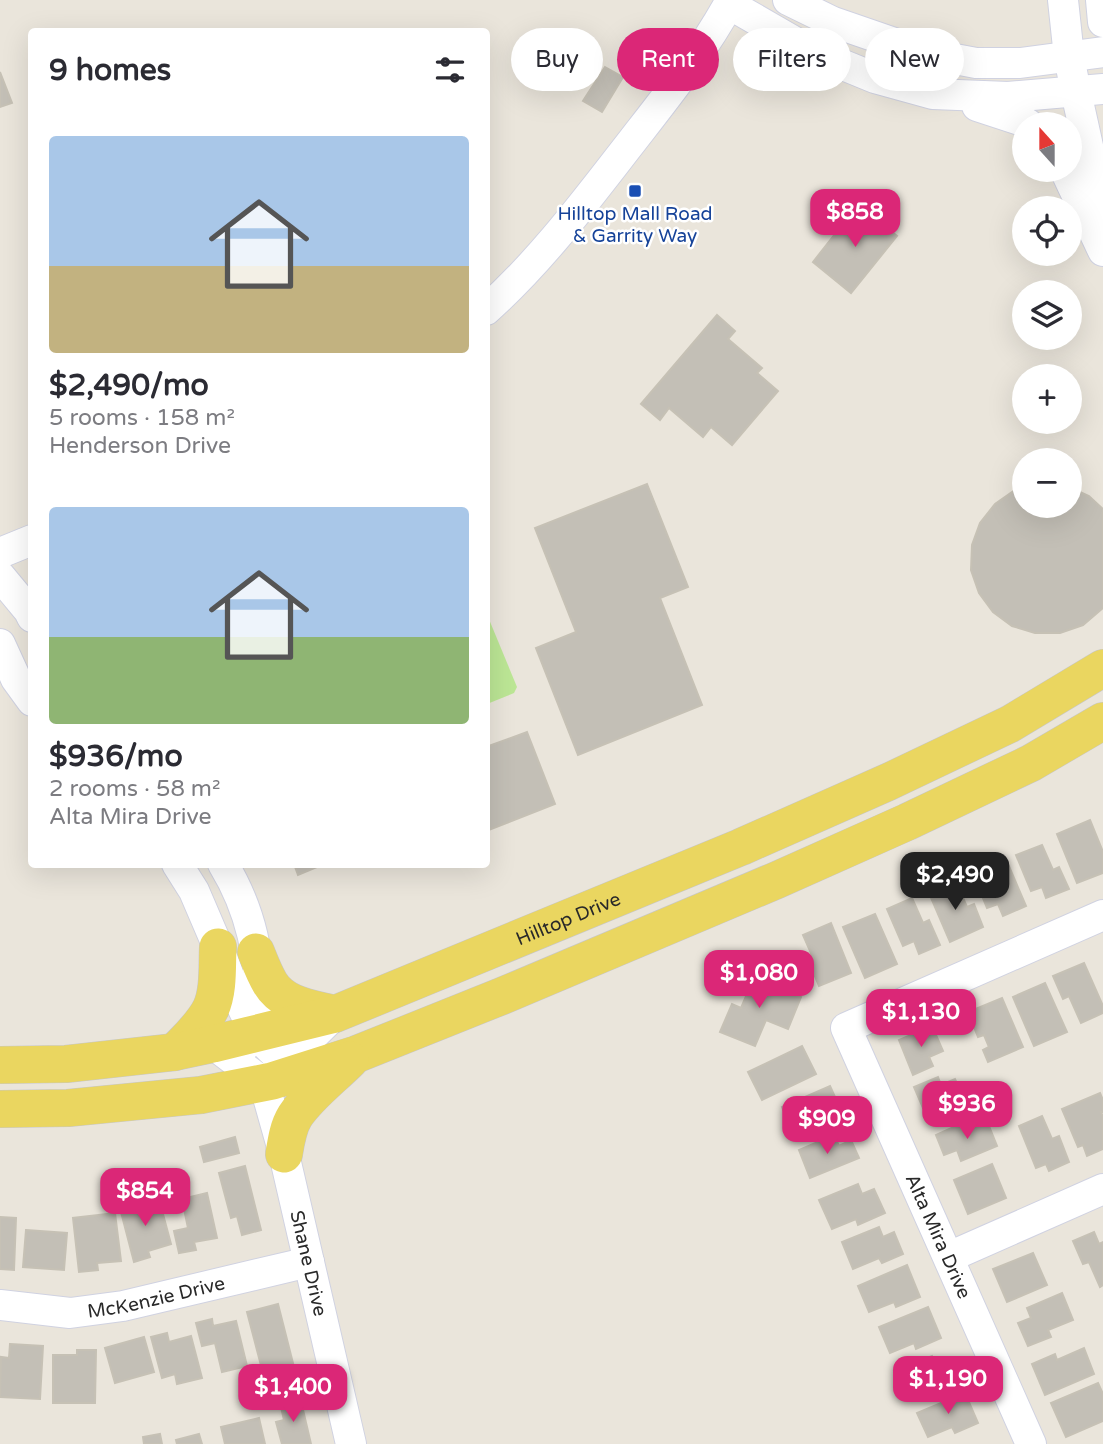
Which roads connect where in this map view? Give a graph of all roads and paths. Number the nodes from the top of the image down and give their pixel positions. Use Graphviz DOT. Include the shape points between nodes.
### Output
graph roads {
  1 [pos="788,0"];
  2 [pos="1063,0"];
  3 [pos="1101,0"];
  4 [pos="730,2"];
  5 [pos="1103,22"];
  6 [pos="1103,52"];
  7 [pos="1069,57"];
  8 [pos="1089,91"];
  9 [pos="933,94"];
  10 [pos="1012,117"];
  11 [pos="1071,182"];
  12 [pos="1103,214"];
  13 [pos="1103,251"];
  14 [pos="490,306"];
  15 [pos="28,542"];
  16 [pos="0,553"];
  17 [pos="0,576"];
  18 [pos="28,610"];
  19 [pos="0,644"];
  20 [pos="1103,668"];
  21 [pos="28,696"];
  22 [pos="1103,721"];
  23 [pos="180,868"];
  24 [pos="226,868"];
  25 [pos="1103,915"];
  26 [pos="218,947"];
  27 [pos="256,952"];
  28 [pos="335,1014"];
  29 [pos="234,1046"];
  30 [pos="175,1052"];
  31 [pos="357,1054"];
  32 [pos="0,1065"];
  33 [pos="282,1073"];
  34 [pos="201,1095"];
  35 [pos="0,1109"];
  36 [pos="284,1154"];
  37 [pos="1103,1189"];
  38 [pos="949,1257"];
  39 [pos="309,1262"];
  40 [pos="0,1305"];
  41 [pos="351,1444"];
  42 [pos="1031,1444"];
  1 -- 7 [label="street" via="833,22 923,52 976,63"];
  2 -- 7 [label="street"];
  3 -- 5 [label="street"];
  4 -- 9 [label="street" via="814,53 875,78"];
  4 -- 14 [label="street" via="693,62 559,234"];
  6 -- 7 [label="street"];
  7 -- 8 [label="street"];
  8 -- 9 [label="street" via="1008,97"];
  8 -- 12 [label="street"];
  9 -- 10 [label="street"];
  11 -- 13 [label="street"];
  15 -- 16 [label="street"];
  17 -- 18 [label="street"];
  19 -- 21 [label="street"];
  20 -- 28 [label="main road, Hilltop Drive" via="1010,724 888,782"];
  22 -- 31 [label="main road" via="1031,763 895,828"];
  23 -- 26 [label="street"];
  24 -- 27 [label="street" via="248,919"];
  25 -- 38 [label="street, Alta Mira Drive" via="846,1028"];
  26 -- 29 [label="street" via="235,992"];
  26 -- 30 [label="main road" via="211,1008"];
  27 -- 28 [label="main road" via="281,994 294,1003"];
  27 -- 29 [label="street" via="260,987"];
  28 -- 29 [label="main road, Hilltop Drive"];
  28 -- 33 [label="street"];
  29 -- 30 [label="main road, Hilltop Drive"];
  29 -- 33 [label="street"];
  29 -- 34 [label="street"];
  30 -- 32 [label="main road, Hilltop Drive" via="66,1064"];
  31 -- 33 [label="main road"];
  31 -- 36 [label="main road" via="295,1116"];
  33 -- 34 [label="main road"];
  33 -- 36 [label="street, Shane Drive"];
  34 -- 35 [label="main road" via="68,1108"];
  36 -- 39 [label="street, Shane Drive"];
  37 -- 38 [label="street"];
  38 -- 42 [label="street, Alta Mira Drive"];
  39 -- 40 [label="street, McKenzie Drive" via="122,1306 70,1312"];
  39 -- 41 [label="street, Shane Drive"];
}
